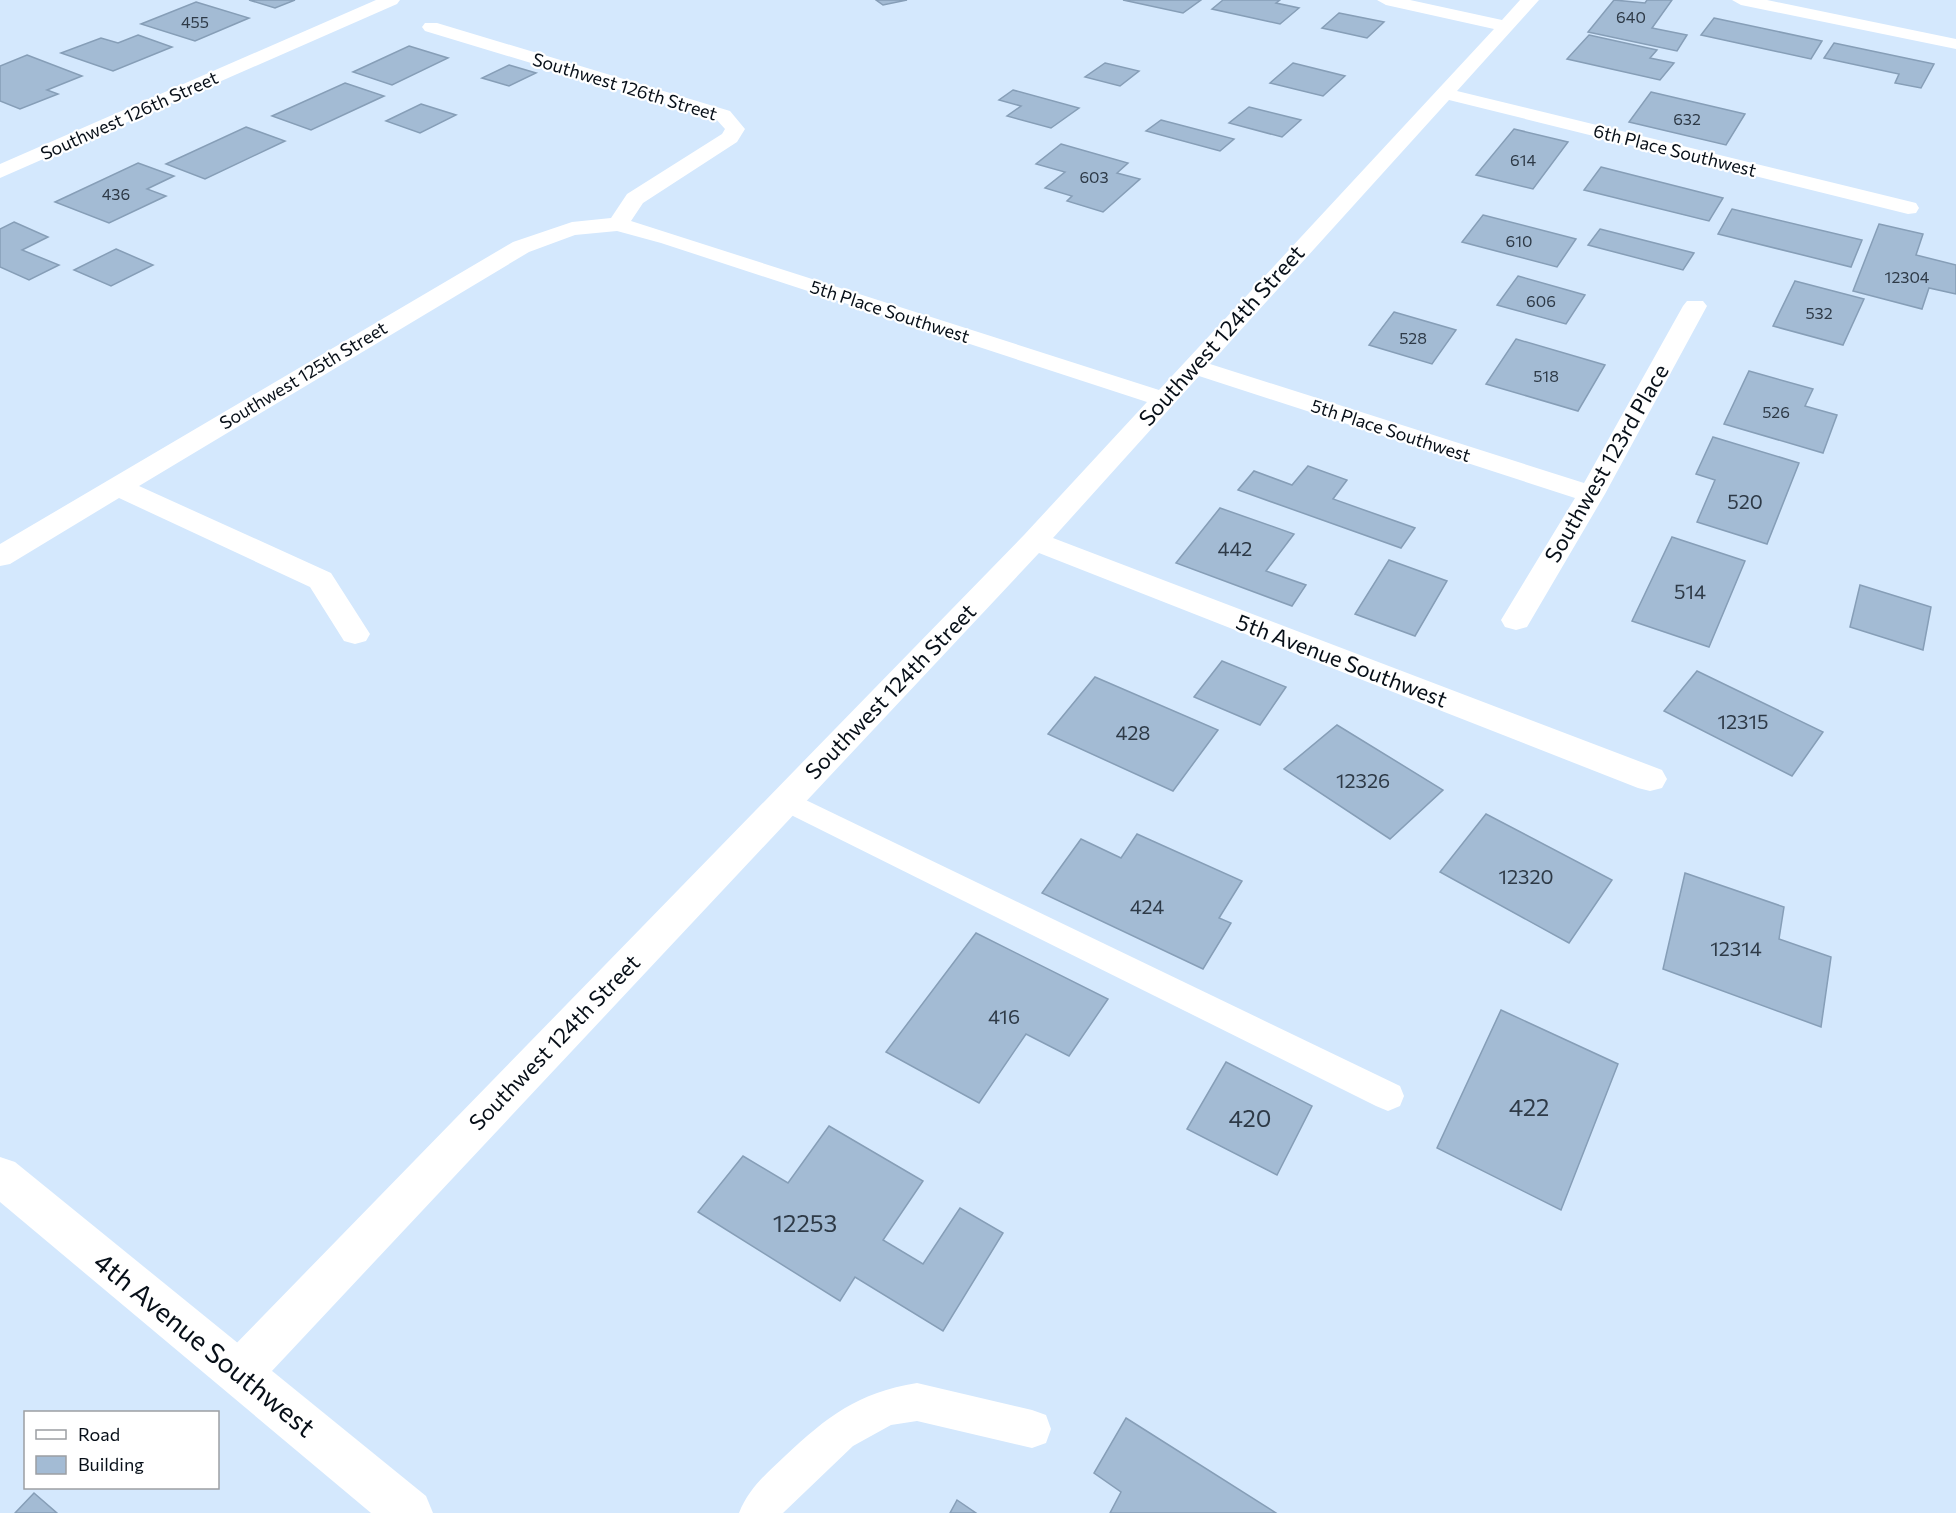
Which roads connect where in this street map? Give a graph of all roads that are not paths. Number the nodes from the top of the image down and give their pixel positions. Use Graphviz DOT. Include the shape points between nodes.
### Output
graph roads {
  1 [pos="391,0"];
  2 [pos="1386,0"];
  3 [pos="1530,0"];
  4 [pos="1741,0"];
  5 [pos="1505,26"];
  6 [pos="431,27"];
  7 [pos="1956,44"];
  8 [pos="1442,93"];
  9 [pos="0,172"];
  10 [pos="1908,208"];
  11 [pos="618,224"];
  12 [pos="1695,306"];
  13 [pos="1192,366"];
  14 [pos="1162,399"];
  15 [pos="116,486"];
  16 [pos="1591,494"];
  17 [pos="1034,541"];
  18 [pos="0,558"];
  19 [pos="1516,620"];
  20 [pos="355,634"];
  21 [pos="1650,779"];
  22 [pos="785,800"];
  23 [pos="1388,1096"];
  24 [pos="0,1176"];
  25 [pos="240,1372"];
  26 [pos="1032,1429"];
  27 [pos="409,1513"];
  28 [pos="759,1513"];
  1 -- 9 [label="street, Southwest 126th Street"];
  2 -- 5 [label="street"];
  3 -- 5 [label="street, Southwest 124th Street"];
  4 -- 7 [label="street"];
  5 -- 8 [label="street, Southwest 124th Street"];
  6 -- 11 [label="street, Southwest 126th Street" via="723,115 735,129 730,138 635,199"];
  8 -- 10 [label="street, 6th Place Southwest"];
  8 -- 13 [label="street, Southwest 124th Street"];
  11 -- 14 [label="street, 5th Place Southwest"];
  11 -- 15 [label="street, Southwest 125th Street" via="572,229 521,247"];
  12 -- 16 [label="street, Southwest 123rd Place"];
  13 -- 14 [label="street, Southwest 124th Street"];
  13 -- 16 [label="street, 5th Place Southwest"];
  14 -- 17 [label="street, Southwest 124th Street"];
  15 -- 18 [label="street, Southwest 125th Street"];
  15 -- 20 [label="street" via="321,580"];
  16 -- 19 [label="street, Southwest 123rd Place"];
  17 -- 21 [label="street, 5th Avenue Southwest"];
  17 -- 22 [label="street, Southwest 124th Street"];
  22 -- 23 [label="lane"];
  22 -- 25 [label="street, Southwest 124th Street"];
  24 -- 25 [label="street, 4th Avenue Southwest"];
  25 -- 27 [label="street, 4th Avenue Southwest"];
  26 -- 28 [label="lane" via="917,1402 887,1407 839,1432 770,1497"];
}
